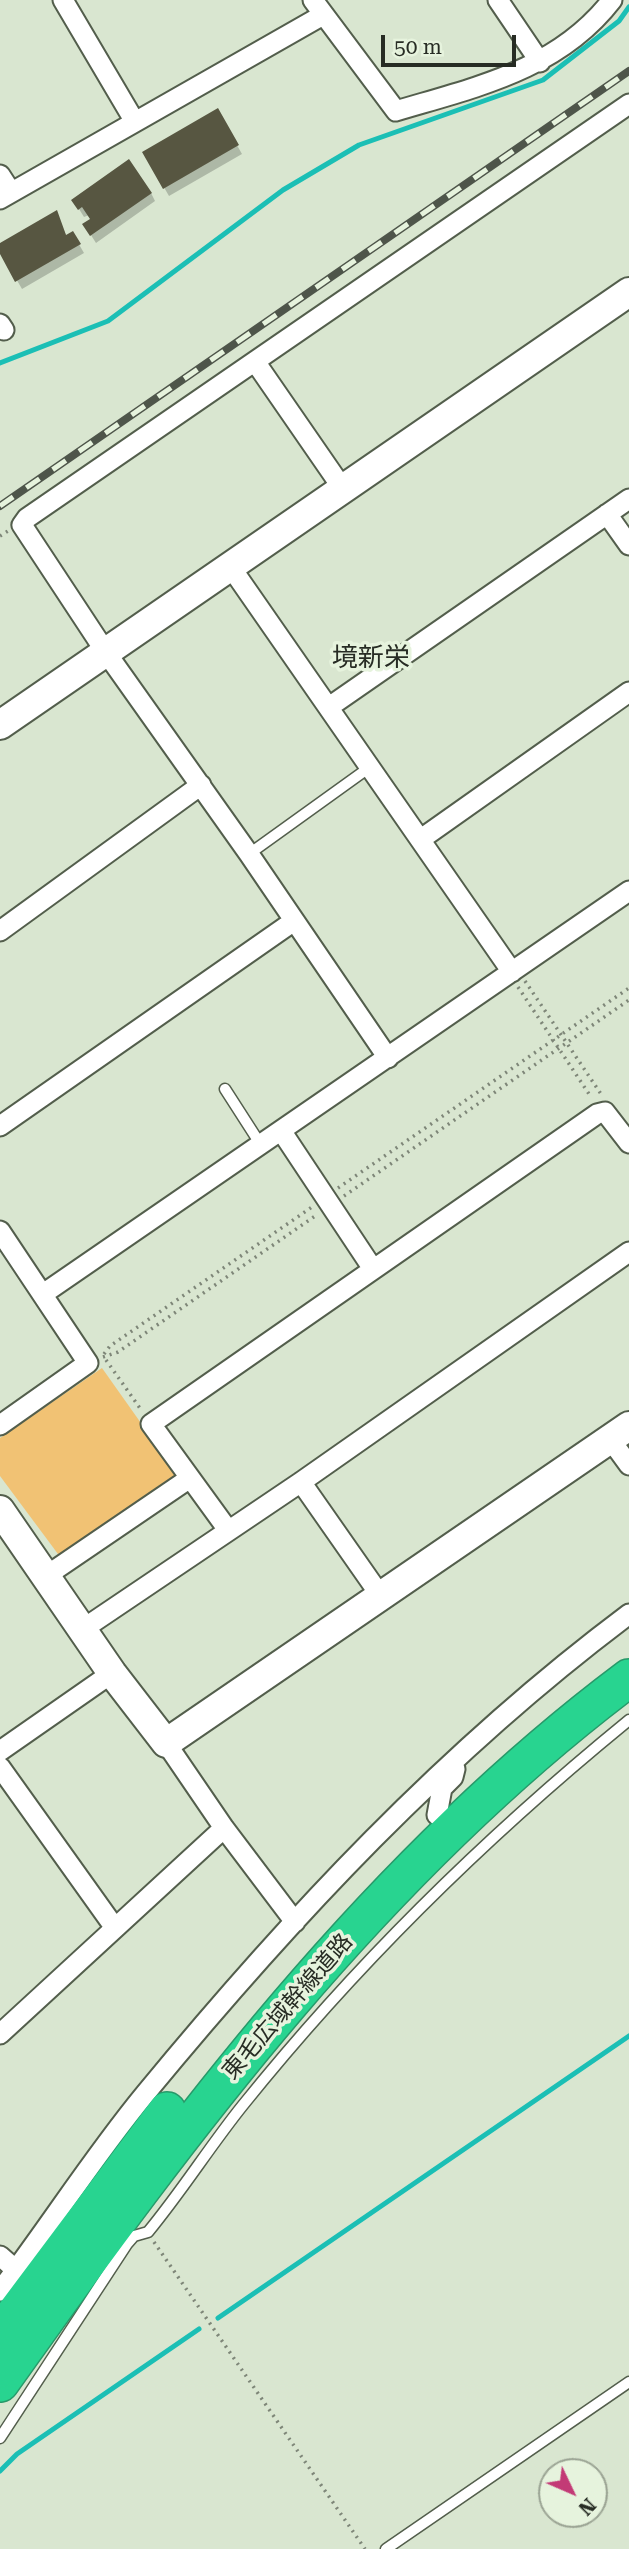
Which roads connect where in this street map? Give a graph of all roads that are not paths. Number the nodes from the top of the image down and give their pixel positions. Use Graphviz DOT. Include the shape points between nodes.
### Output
graph roads {
  1 [pos="63,0"];
  2 [pos="498,0"];
  3 [pos="612,0"];
  4 [pos="318,8"];
  5 [pos="540,62"];
  6 [pos="629,104"];
  7 [pos="135,122"];
  8 [pos="0,175"];
  9 [pos="6,195"];
  10 [pos="629,292"];
  11 [pos="256,363"];
  12 [pos="342,489"];
  13 [pos="629,499"];
  14 [pos="607,514"];
  15 [pos="629,545"];
  16 [pos="230,566"];
  17 [pos="105,651"];
  18 [pos="629,692"];
  19 [pos="329,707"];
  20 [pos="0,725"];
  21 [pos="370,767"];
  22 [pos="201,785"];
  23 [pos="421,839"];
  24 [pos="249,853"];
  25 [pos="629,891"];
  26 [pos="294,921"];
  27 [pos="0,931"];
  28 [pos="512,972"];
  29 [pos="388,1058"];
  30 [pos="225,1089"];
  31 [pos="0,1126"];
  32 [pos="282,1132"];
  33 [pos="629,1143"];
  34 [pos="261,1145"];
  35 [pos="0,1231"];
  36 [pos="629,1252"];
  37 [pos="373,1269"];
  38 [pos="43,1294"];
  39 [pos="0,1425"];
  40 [pos="620,1432"];
  41 [pos="629,1465"];
  42 [pos="190,1478"];
  43 [pos="301,1482"];
  44 [pos="0,1510"];
  45 [pos="228,1530"];
  46 [pos="46,1576"];
  47 [pos="380,1595"];
  48 [pos="629,1614"];
  49 [pos="83,1629"];
  50 [pos="629,1650"];
  51 [pos="112,1673"];
  52 [pos="629,1678"];
  53 [pos="629,1720"];
  54 [pos="166,1743"];
  55 [pos="0,1751"];
  56 [pos="458,1755"];
  57 [pos="0,1767"];
  58 [pos="438,1815"];
  59 [pos="225,1828"];
  60 [pos="296,1922"];
  61 [pos="115,1928"];
  62 [pos="1,2032"];
  63 [pos="0,2256"];
  64 [pos="16,2270"];
  65 [pos="0,2291"];
  66 [pos="0,2334"];
  67 [pos="629,2382"];
  68 [pos="0,2384"];
  69 [pos="0,2438"];
  70 [pos="386,2549"];
  1 -- 7 [label="street"];
  2 -- 5 [label="street"];
  3 -- 5 [label="street" via="598,18"];
  4 -- 5 [label="street" via="396,111 517,74"];
  4 -- 7 [label="street"];
  6 -- 11 [label="street"];
  7 -- 9 [label="street"];
  8 -- 9 [label="street"];
  10 -- 12 [label="street"];
  11 -- 12 [label="street"];
  11 -- 17 [label="street" via="23,521 23,528"];
  12 -- 16 [label="street"];
  13 -- 14 [label="street"];
  14 -- 15 [label="street"];
  14 -- 19 [label="street"];
  16 -- 17 [label="street"];
  16 -- 19 [label="street"];
  17 -- 20 [label="street"];
  17 -- 22 [label="street"];
  18 -- 23 [label="street"];
  19 -- 21 [label="street"];
  21 -- 23 [label="street"];
  21 -- 24 [label="lane"];
  22 -- 24 [label="street"];
  22 -- 27 [label="street"];
  23 -- 28 [label="street"];
  24 -- 26 [label="street"];
  25 -- 28 [label="street"];
  26 -- 29 [label="street"];
  26 -- 31 [label="street"];
  28 -- 29 [label="street"];
  29 -- 32 [label="street"];
  30 -- 34 [label="lane"];
  32 -- 34 [label="street"];
  32 -- 37 [label="street"];
  33 -- 37 [label="street" via="605,1112 597,1114"];
  34 -- 38 [label="street"];
  35 -- 38 [label="street"];
  36 -- 43 [label="street"];
  37 -- 42 [label="street" via="151,1424"];
  38 -- 39 [label="street" via="95,1359"];
  40 -- 41 [label="street"];
  40 -- 47 [label="street"];
  42 -- 45 [label="street"];
  42 -- 46 [label="street"];
  43 -- 45 [label="street"];
  43 -- 47 [label="street"];
  44 -- 46 [label="street"];
  45 -- 49 [label="street"];
  46 -- 49 [label="street"];
  47 -- 54 [label="street"];
  48 -- 56 [label="street"];
  49 -- 51 [label="street"];
  50 -- 58 [label="highway, 東毛広域幹線道路" via="514,1742"];
  51 -- 54 [label="street"];
  51 -- 55 [label="street"];
  52 -- 68 [label="highway, 東毛広域幹線道路" via="453,1830 276,2016 115,2222"];
  53 -- 69 [label="lane" via="503,1828 416,1911 323,2011 242,2106 148,2232 127,2244"];
  54 -- 59 [label="street"];
  56 -- 58 [label="street" via="453,1777 442,1788"];
  56 -- 60 [label="street"];
  57 -- 61 [label="street"];
  58 -- 66 [label="highway, 東毛広域幹線道路" via="257,2000 174,2102"];
  59 -- 60 [label="street"];
  59 -- 61 [label="street"];
  60 -- 64 [label="street" via="143,2096"];
  61 -- 62 [label="street"];
  63 -- 64 [label="street"];
  64 -- 65 [label="street"];
  67 -- 70 [label="lane"];
}
